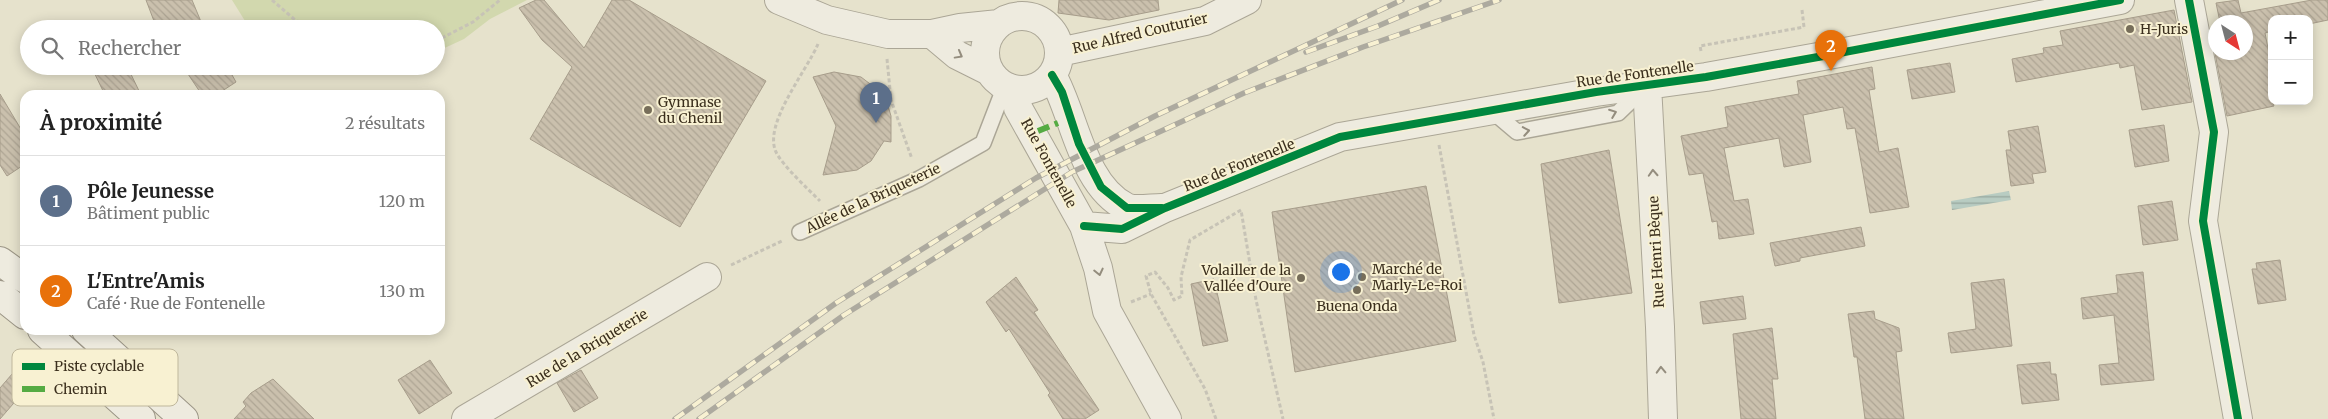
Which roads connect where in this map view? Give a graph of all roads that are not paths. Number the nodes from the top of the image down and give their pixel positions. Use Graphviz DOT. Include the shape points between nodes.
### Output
graph roads {
  1 [pos="779,0"];
  2 [pos="1247,0"];
  3 [pos="2120,0"];
  4 [pos="2189,0"];
  5 [pos="1012,14"];
  6 [pos="932,34"];
  7 [pos="1056,63"];
  8 [pos="1003,82"];
  9 [pos="1647,85"];
  10 [pos="1165,208"];
  11 [pos="1084,226"];
  12 [pos="800,232"];
  13 [pos="0,261"];
  14 [pos="20,275"];
  15 [pos="707,277"];
  16 [pos="0,295"];
  17 [pos="20,311"];
  18 [pos="48,335"];
  19 [pos="92,335"];
  20 [pos="63,349"];
  21 [pos="107,349"];
  22 [pos="127,406"];
  23 [pos="170,406"];
  24 [pos="1158,416"];
  25 [pos="141,419"];
  26 [pos="184,419"];
  27 [pos="466,419"];
  28 [pos="1662,419"];
  29 [pos="2238,419"];
  1 -- 6 [label="street" via="827,20 888,34"];
  2 -- 7 [label="street, Rue Alfred Couturier" via="1205,21"];
  3 -- 9 [label="street, Rue de Fontenelle" via="1813,58"];
  4 -- 29 [label="street" via="2214,132 2203,221"];
  5 -- 6 [label="street"];
  5 -- 7 [label="street" via="1030,17 1050,29 1057,40"];
  5 -- 8 [label="street" via="990,34 985,46 985,58"];
  6 -- 8 [label="street, one-way" via="957,55"];
  7 -- 8 [label="street" via="1037,88"];
  7 -- 10 [label="street" via="1079,144 1101,188 1127,208"];
  8 -- 11 [label="street, Rue Fontenelle"];
  8 -- 12 [label="lane, Allée de la Briqueterie" via="984,143 919,179"];
  9 -- 10 [label="street, Rue de Fontenelle" via="1340,137"];
  28 -- 9 [label="street, Rue Henri Bèque, one-way"];
  10 -- 11 [label="street" via="1122,229"];
  11 -- 24 [label="street, Rue Fontenelle, one-way" via="1098,268 1107,311"];
  13 -- 14 [label="street"];
  15 -- 27 [label="street, Rue de la Briqueterie"];
  16 -- 17 [label="street"];
  18 -- 20 [label="street"];
  19 -- 21 [label="street"];
  22 -- 25 [label="street"];
  23 -- 26 [label="street"];
}
